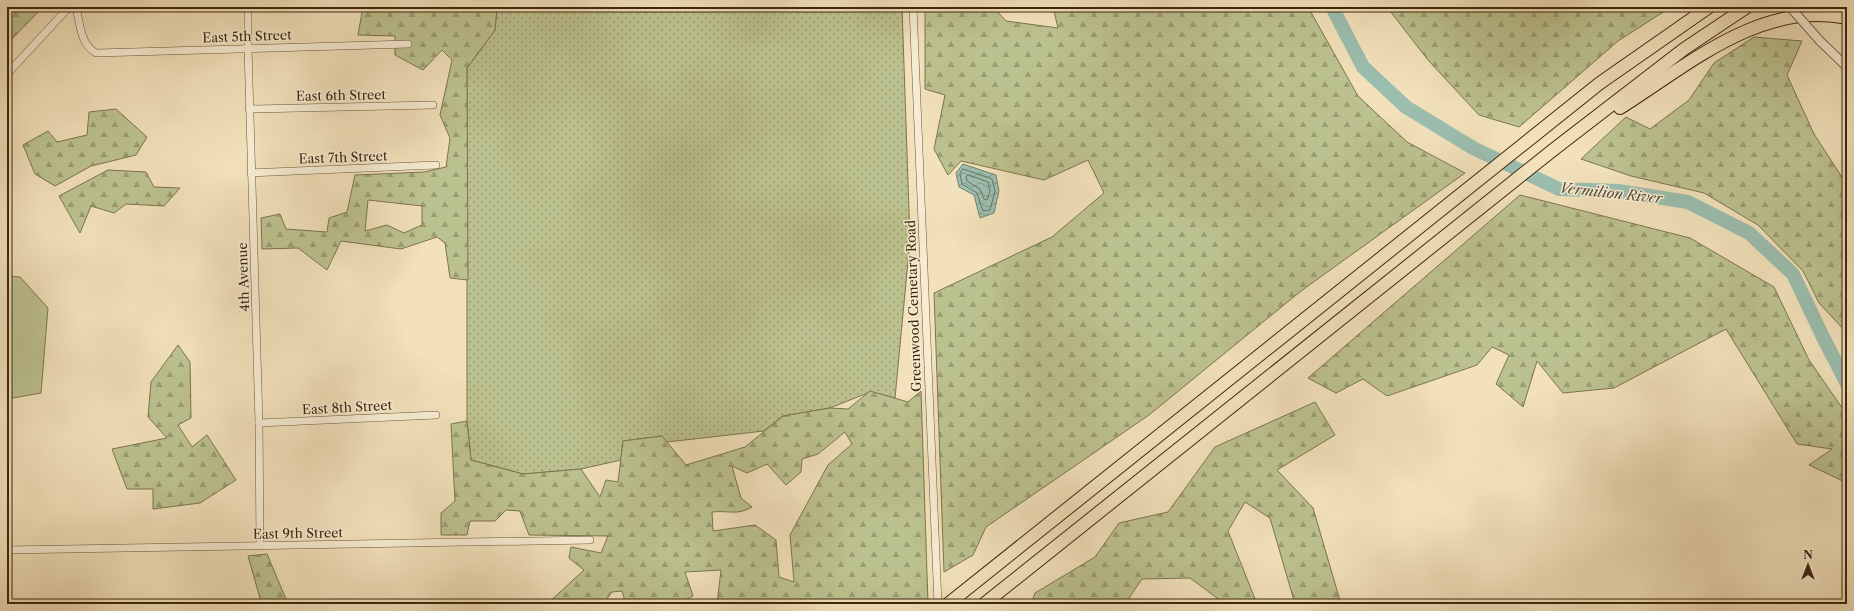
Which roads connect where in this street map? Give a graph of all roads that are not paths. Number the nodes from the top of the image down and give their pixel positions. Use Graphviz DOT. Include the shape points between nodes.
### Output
graph roads {
  1 [pos="69,7"];
  2 [pos="76,7"];
  3 [pos="248,7"];
  4 [pos="913,7"];
  5 [pos="1694,7"];
  6 [pos="1709,7"];
  7 [pos="1747,7"];
  8 [pos="1790,7"];
  9 [pos="1847,18"];
  10 [pos="408,44"];
  11 [pos="248,48"];
  12 [pos="1847,67"];
  13 [pos="7,74"];
  14 [pos="1600,83"];
  15 [pos="1624,101"];
  16 [pos="433,105"];
  17 [pos="249,109"];
  18 [pos="436,165"];
  19 [pos="251,173"];
  20 [pos="436,415"];
  21 [pos="259,423"];
  22 [pos="590,540"];
  23 [pos="260,545"];
  24 [pos="7,550"];
  25 [pos="938,604"];
  26 [pos="948,604"];
  27 [pos="984,604"];
  1 -- 13 [label="street"];
  2 -- 11 [label="street, East 5th Street" via="84,41 88,49 96,53"];
  3 -- 11 [label="street, 4th Avenue"];
  4 -- 25 [label="street, Greenwood Cemetary Road"];
  5 -- 14 [label="highway" via="1621,62"];
  6 -- 14 [label="highway"];
  7 -- 15 [label="highway" via="1684,49"];
  8 -- 12 [label="street, bridge"];
  9 -- 15 [label="highway" via="1805,14 1777,18 1746,28"];
  10 -- 11 [label="street, East 5th Street"];
  11 -- 17 [label="street, 4th Avenue"];
  14 -- 26 [label="highway"];
  15 -- 27 [label="highway" via="1553,150"];
  16 -- 17 [label="street, East 6th Street"];
  17 -- 19 [label="street, 4th Avenue"];
  18 -- 19 [label="street, East 7th Street"];
  19 -- 21 [label="street, 4th Avenue"];
  20 -- 21 [label="street, East 8th Street"];
  21 -- 23 [label="street, 4th Avenue"];
  22 -- 23 [label="street, East 9th Street"];
  23 -- 24 [label="street, East 9th Street"];
}
